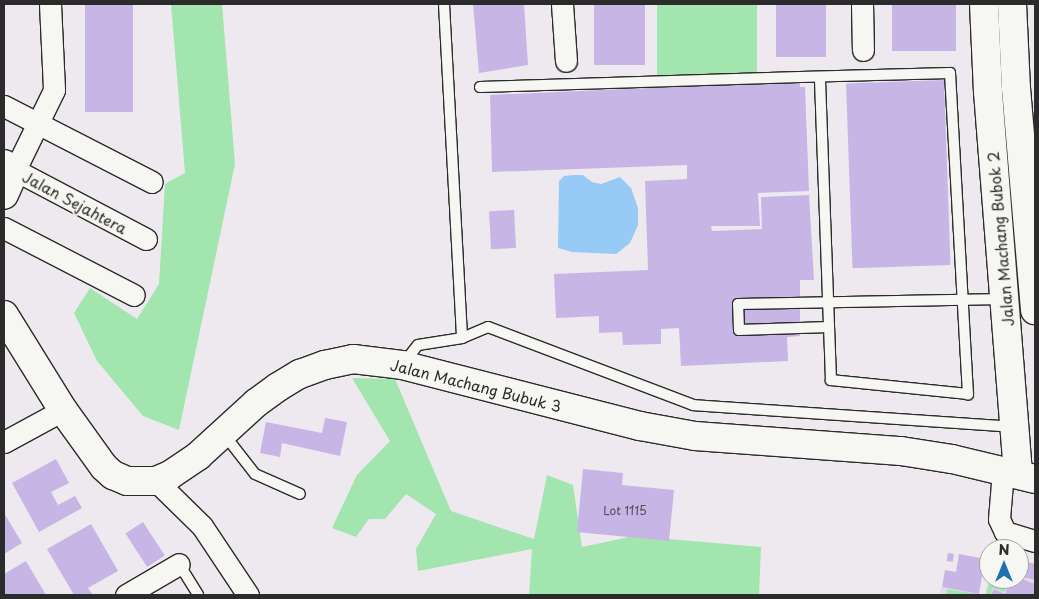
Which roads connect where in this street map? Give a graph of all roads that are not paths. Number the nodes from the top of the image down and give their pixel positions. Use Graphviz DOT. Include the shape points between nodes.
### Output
graph roads {
  1 [pos="50,4"];
  2 [pos="444,4"];
  3 [pos="562,4"];
  4 [pos="862,4"];
  5 [pos="984,4"];
  6 [pos="1012,4"];
  7 [pos="863,50"];
  8 [pos="566,61"];
  9 [pos="820,76"];
  10 [pos="480,87"];
  11 [pos="4,106"];
  12 [pos="37,124"];
  13 [pos="10,167"];
  14 [pos="152,182"];
  15 [pos="4,195"];
  16 [pos="4,228"];
  17 [pos="146,239"];
  18 [pos="134,295"];
  19 [pos="962,299"];
  20 [pos="1005,299"];
  21 [pos="828,302"];
  22 [pos="1035,304"];
  23 [pos="4,316"];
  24 [pos="829,328"];
  25 [pos="462,338"];
  26 [pos="402,365"];
  27 [pos="63,410"];
  28 [pos="1015,428"];
  29 [pos="223,432"];
  30 [pos="4,442"];
  31 [pos="1019,475"];
  32 [pos="156,481"];
  33 [pos="300,494"];
  34 [pos="1035,541"];
  35 [pos="179,564"];
  36 [pos="126,595"];
  37 [pos="198,595"];
  38 [pos="248,595"];
  1 -- 12 [label="street" via="54,90"];
  2 -- 25 [label="lane"];
  3 -- 8 [label="street"];
  4 -- 7 [label="street"];
  5 -- 20 [label="main road, Jalan Machang Bubok 2"];
  6 -- 22 [label="main road, Jalan Machang Bubok 2"];
  9 -- 10 [label="lane"];
  9 -- 19 [label="lane" via="950,73"];
  9 -- 21 [label="lane"];
  11 -- 12 [label="street"];
  12 -- 13 [label="street"];
  12 -- 14 [label="street"];
  13 -- 15 [label="main road"];
  13 -- 17 [label="street, Jalan Sejahtera"];
  16 -- 18 [label="street"];
  19 -- 20 [label="lane"];
  19 -- 21 [label="lane"];
  19 -- 24 [label="lane" via="968,394 830,380"];
  20 -- 22 [label="street"];
  20 -- 28 [label="main road, Jalan Machang Bubok 2"];
  21 -- 24 [label="lane"];
  21 -- 24 [label="lane" via="738,304 739,330"];
  23 -- 27 [label="main road, Jalan Machang Bubuk 3"];
  25 -- 26 [label="lane" via="418,345"];
  25 -- 28 [label="lane" via="488,328 692,405"];
  26 -- 29 [label="main road, Jalan Machang Bubuk 3" via="353,359 300,374 278,387"];
  26 -- 31 [label="main road, Jalan Machang Bubuk 3" via="640,426 695,436 901,451"];
  27 -- 30 [label="street"];
  27 -- 32 [label="main road, Jalan Machang Bubuk 3" via="113,475 127,481"];
  28 -- 31 [label="main road, Jalan Machang Bubok 2"];
  29 -- 32 [label="main road, Jalan Machang Bubuk 3" via="184,466"];
  29 -- 33 [label="lane" via="255,474"];
  31 -- 34 [label="street" via="999,519 1006,532"];
  32 -- 38 [label="street" via="202,526"];
  35 -- 36 [label="street"];
  35 -- 37 [label="lane"];
}
